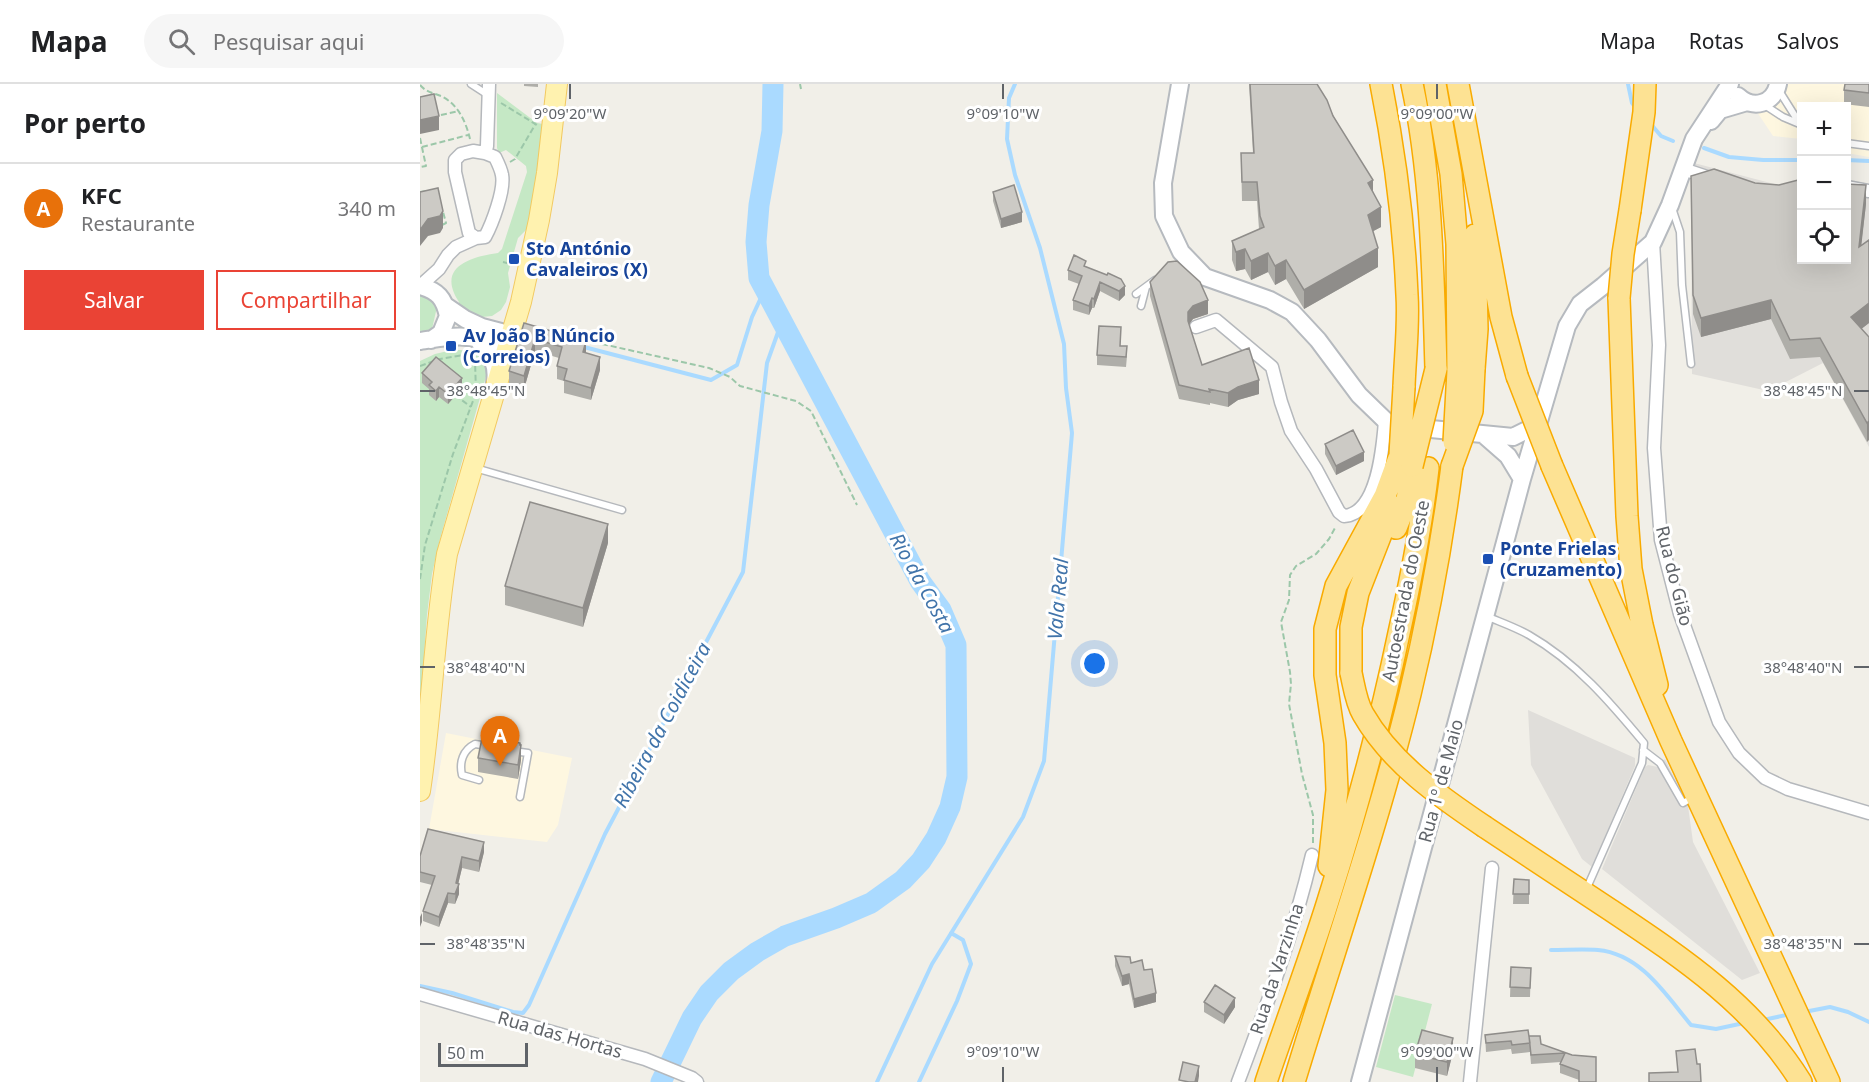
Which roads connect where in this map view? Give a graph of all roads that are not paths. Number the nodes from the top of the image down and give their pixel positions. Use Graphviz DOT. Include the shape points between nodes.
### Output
graph roads {
  1 [pos="471,84"];
  2 [pos="557,84"];
  3 [pos="1180,84"];
  4 [pos="1381,84"];
  5 [pos="1412,84"];
  6 [pos="1435,84"];
  7 [pos="1458,84"];
  8 [pos="1644,84"];
  9 [pos="1732,84"];
  10 [pos="1778,86"];
  11 [pos="489,90"];
  12 [pos="1754,103"];
  13 [pos="1797,118"];
  14 [pos="1797,123"];
  15 [pos="1466,129"];
  16 [pos="1694,139"];
  17 [pos="1851,144"];
  18 [pos="1869,146"];
  19 [pos="479,152"];
  20 [pos="1683,168"];
  21 [pos="1725,183"];
  22 [pos="1851,188"];
  23 [pos="1869,191"];
  24 [pos="1670,205"];
  25 [pos="466,222"];
  26 [pos="476,238"];
  27 [pos="1653,242"];
  28 [pos="456,248"];
  29 [pos="439,269"];
  30 [pos="1158,276"];
  31 [pos="420,286"];
  32 [pos="1146,287"];
  33 [pos="1136,294"];
  34 [pos="444,302"];
  35 [pos="520,302"];
  36 [pos="1142,306"];
  37 [pos="1196,327"];
  38 [pos="480,333"];
  39 [pos="423,341"];
  40 [pos="508,343"];
  41 [pos="1691,364"];
  42 [pos="1466,370"];
  43 [pos="493,397"];
  44 [pos="1385,421"];
  45 [pos="1537,425"];
  46 [pos="1484,435"];
  47 [pos="1513,437"];
  48 [pos="1529,454"];
  49 [pos="1508,456"];
  50 [pos="1413,463"];
  51 [pos="472,467"];
  52 [pos="1522,479"];
  53 [pos="622,510"];
  54 [pos="1485,616"];
  55 [pos="1671,741"];
  56 [pos="496,748"];
  57 [pos="507,749"];
  58 [pos="1643,750"];
  59 [pos="479,780"];
  60 [pos="420,791"];
  61 [pos="1696,796"];
  62 [pos="520,797"];
  63 [pos="1869,813"];
  64 [pos="1312,855"];
  65 [pos="1492,868"];
  66 [pos="1585,893"];
  67 [pos="1328,903"];
  68 [pos="420,994"];
  69 [pos="694,1080"];
  70 [pos="1238,1082"];
  71 [pos="1266,1082"];
  72 [pos="1294,1082"];
  73 [pos="1360,1082"];
  74 [pos="1470,1082"];
  75 [pos="1801,1082"];
  76 [pos="1829,1082"];
  1 -- 11 [label="lane"];
  2 -- 35 [label="main road" via="547,173"];
  3 -- 44 [label="street" via="1163,183 1164,216 1178,256 1205,277 1292,312"];
  4 -- 50 [label="highway, bridge" via="1402,213 1407,297 1404,387"];
  5 -- 50 [label="highway, bridge" via="1433,245 1436,369"];
  6 -- 42 [label="highway" via="1450,174"];
  7 -- 15 [label="highway"];
  8 -- 55 [label="highway, bridge" via="1644,112 1619,298 1627,516 1631,568"];
  9 -- 12 [label="street" via="1736,93"];
  9 -- 16 [label="street"];
  10 -- 12 [label="street" via="1769,100"];
  10 -- 13 [label="lane"];
  11 -- 19 [label="street" via="487,146"];
  12 -- 14 [label="lane"];
  12 -- 16 [label="street" via="1720,110"];
  15 -- 42 [label="highway" via="1477,328"];
  15 -- 55 [label="highway, bridge" via="1499,307 1517,376"];
  16 -- 20 [label="street"];
  17 -- 18 [label="lane"];
  19 -- 25 [label="street" via="461,154 456,160"];
  19 -- 26 [label="street" via="495,157 503,184 489,230 485,237"];
  20 -- 21 [label="street"];
  20 -- 24 [label="street"];
  22 -- 23 [label="street"];
  24 -- 27 [label="street"];
  24 -- 41 [label="lane" via="1680,232"];
  25 -- 26 [label="street" via="469,233"];
  25 -- 28 [label="street"];
  26 -- 28 [label="street"];
  27 -- 45 [label="street, Rua 1º de Maio" via="1580,304 1567,326"];
  27 -- 63 [label="street, Rua do Gião" via="1659,345 1654,448 1661,540 1680,614 1719,722 1739,753 1765,778 1788,789"];
  28 -- 29 [label="street"];
  29 -- 31 [label="street"];
  29 -- 34 [label="street"];
  30 -- 32 [label="lane"];
  31 -- 34 [label="street" via="429,288"];
  32 -- 33 [label="lane"];
  32 -- 36 [label="lane"];
  34 -- 38 [label="street"];
  34 -- 39 [label="street" via="446,325 441,333"];
  35 -- 38 [label="street" via="507,323"];
  35 -- 40 [label="main road"];
  37 -- 44 [label="street" via="1216,320 1272,367 1291,431 1344,516 1361,508 1370,494 1377,476"];
  38 -- 39 [label="street"];
  38 -- 40 [label="street" via="501,332"];
  38 -- 43 [label="street" via="496,367"];
  40 -- 43 [label="main road"];
  42 -- 72 [label="highway, Autoestrada do Oeste, bridge" via="1472,411 1452,466 1431,599 1410,694"];
  43 -- 51 [label="main road"];
  44 -- 46 [label="street" via="1390,425"];
  45 -- 47 [label="street"];
  45 -- 48 [label="street, Rua 1º de Maio"];
  46 -- 47 [label="street"];
  46 -- 49 [label="street"];
  47 -- 48 [label="street"];
  48 -- 49 [label="street"];
  48 -- 52 [label="street, Rua 1º de Maio"];
  49 -- 52 [label="street"];
  50 -- 66 [label="highway, bridge" via="1399,524 1358,593 1351,627 1351,673 1362,712 1386,747 1414,776"];
  50 -- 67 [label="highway, Autoestrada do Oeste" via="1425,490 1408,594 1363,783"];
  50 -- 67 [label="highway" via="1385,496 1336,586 1325,628 1325,675 1337,790"];
  51 -- 53 [label="lane"];
  51 -- 60 [label="main road" via="447,554 441,591"];
  52 -- 54 [label="street, Rua 1º de Maio"];
  54 -- 58 [label="lane" via="1528,634 1572,664 1644,743"];
  54 -- 73 [label="street, Rua 1º de Maio"];
  55 -- 61 [label="highway"];
  56 -- 59 [label="lane" via="474,744 466,748 462,775"];
  57 -- 62 [label="lane" via="528,753"];
  58 -- 61 [label="lane" via="1660,764 1683,803"];
  58 -- 66 [label="lane" via="1642,763"];
  61 -- 76 [label="highway"];
  64 -- 70 [label="street, Rua da Varzinha" via="1286,947"];
  65 -- 74 [label="street"];
  66 -- 75 [label="highway" via="1710,980 1751,1017"];
  67 -- 71 [label="highway, Autoestrada do Oeste"];
  68 -- 69 [label="street, Rua das Hortas" via="645,1059"];
}
